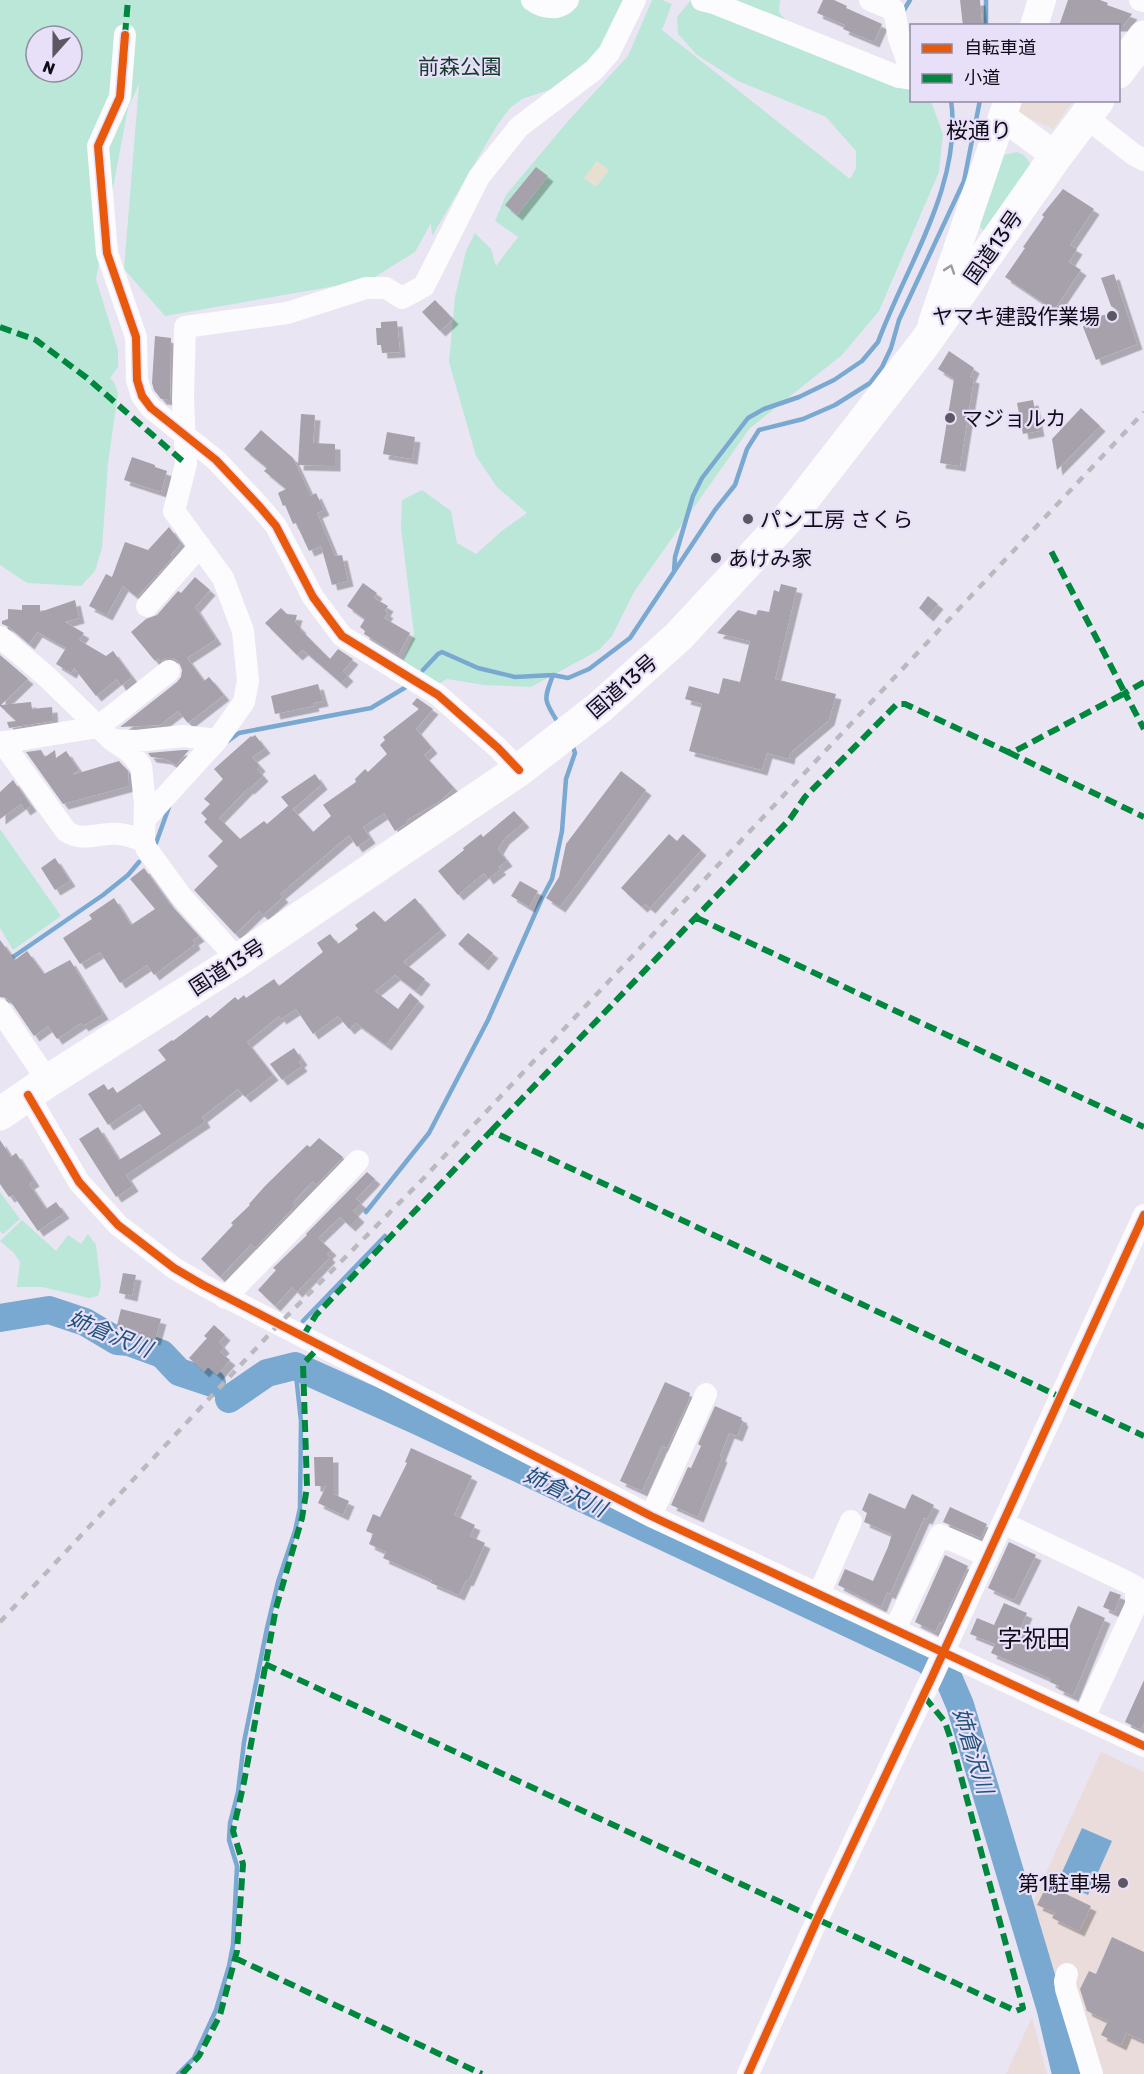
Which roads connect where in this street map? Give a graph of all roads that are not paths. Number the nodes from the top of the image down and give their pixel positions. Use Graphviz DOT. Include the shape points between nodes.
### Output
graph roads {
  1 [pos="532,0"];
  2 [pos="568,0"];
  3 [pos="635,0"];
  4 [pos="702,0"];
  5 [pos="870,0"];
  6 [pos="125,35"];
  7 [pos="1144,37"];
  8 [pos="910,68"];
  9 [pos="1120,71"];
  10 [pos="910,79"];
  11 [pos="1005,109"];
  12 [pos="1092,109"];
  13 [pos="1056,156"];
  14 [pos="1144,160"];
  15 [pos="924,344"];
  16 [pos="183,434"];
  17 [pos="200,546"];
  18 [pos="147,606"];
  19 [pos="0,637"];
  20 [pos="169,671"];
  21 [pos="105,733"];
  22 [pos="218,740"];
  23 [pos="1,743"];
  24 [pos="519,770"];
  25 [pos="144,830"];
  26 [pos="238,960"];
  27 [pos="0,1010"];
  28 [pos="38,1088"];
  29 [pos="0,1114"];
  30 [pos="358,1161"];
  31 [pos="1144,1215"];
  32 [pos="225,1298"];
  33 [pos="706,1394"];
  34 [pos="651,1516"];
  35 [pos="851,1521"];
  36 [pos="1003,1523"];
  37 [pos="988,1556"];
  38 [pos="819,1594"];
  39 [pos="895,1629"];
  40 [pos="943,1652"];
  41 [pos="1084,1718"];
  42 [pos="1144,1746"];
  43 [pos="1067,1974"];
  44 [pos="748,2074"];
  45 [pos="1092,2074"];
  1 -- 2 [label="street" via="550,8"];
  3 -- 16 [label="street" via="609,53 594,70 519,128 479,177 424,286 402,298 386,288 366,288 287,313 185,327"];
  4 -- 10 [label="street"];
  5 -- 8 [label="street" via="894,10"];
  6 -- 16 [label="street" via="120,97 98,146 107,253 136,337 137,380 142,396"];
  7 -- 9 [label="highway"];
  11 -- 13 [label="main road"];
  15 -- 11 [label="main road, one-way"];
  12 -- 13 [label="highway, 国道13号"];
  12 -- 14 [label="street" via="1133,154"];
  13 -- 15 [label="highway, 国道13号"];
  15 -- 24 [label="highway, 国道13号" via="791,515 679,636 600,707"];
  16 -- 17 [label="street" via="186,464 174,511"];
  16 -- 24 [label="street" via="216,460 276,526 313,597 342,636 438,695"];
  17 -- 18 [label="street"];
  17 -- 22 [label="street" via="223,578 243,631 248,681 244,702"];
  19 -- 21 [label="street"];
  20 -- 21 [label="street"];
  21 -- 22 [label="street" via="136,741 183,735"];
  21 -- 23 [label="street"];
  21 -- 25 [label="street" via="141,766"];
  22 -- 25 [label="street"];
  23 -- 25 [label="street" via="72,836"];
  24 -- 26 [label="highway, 国道13号"];
  25 -- 26 [label="street" via="146,848 181,896"];
  26 -- 28 [label="highway, 国道13号"];
  27 -- 28 [label="street"];
  28 -- 29 [label="highway, 国道13号"];
  28 -- 32 [label="street" via="78,1182 118,1225 174,1268"];
  30 -- 32 [label="street"];
  31 -- 36 [label="street"];
  32 -- 34 [label="street"];
  33 -- 34 [label="street"];
  34 -- 38 [label="street"];
  35 -- 38 [label="street"];
  36 -- 37 [label="street"];
  36 -- 41 [label="street" via="1136,1587 1136,1605"];
  37 -- 39 [label="street" via="940,1535"];
  37 -- 40 [label="street"];
  38 -- 39 [label="street"];
  39 -- 40 [label="street"];
  40 -- 41 [label="street"];
  40 -- 44 [label="street"];
  41 -- 42 [label="street"];
  43 -- 45 [label="street" via="1066,1989"];
}
